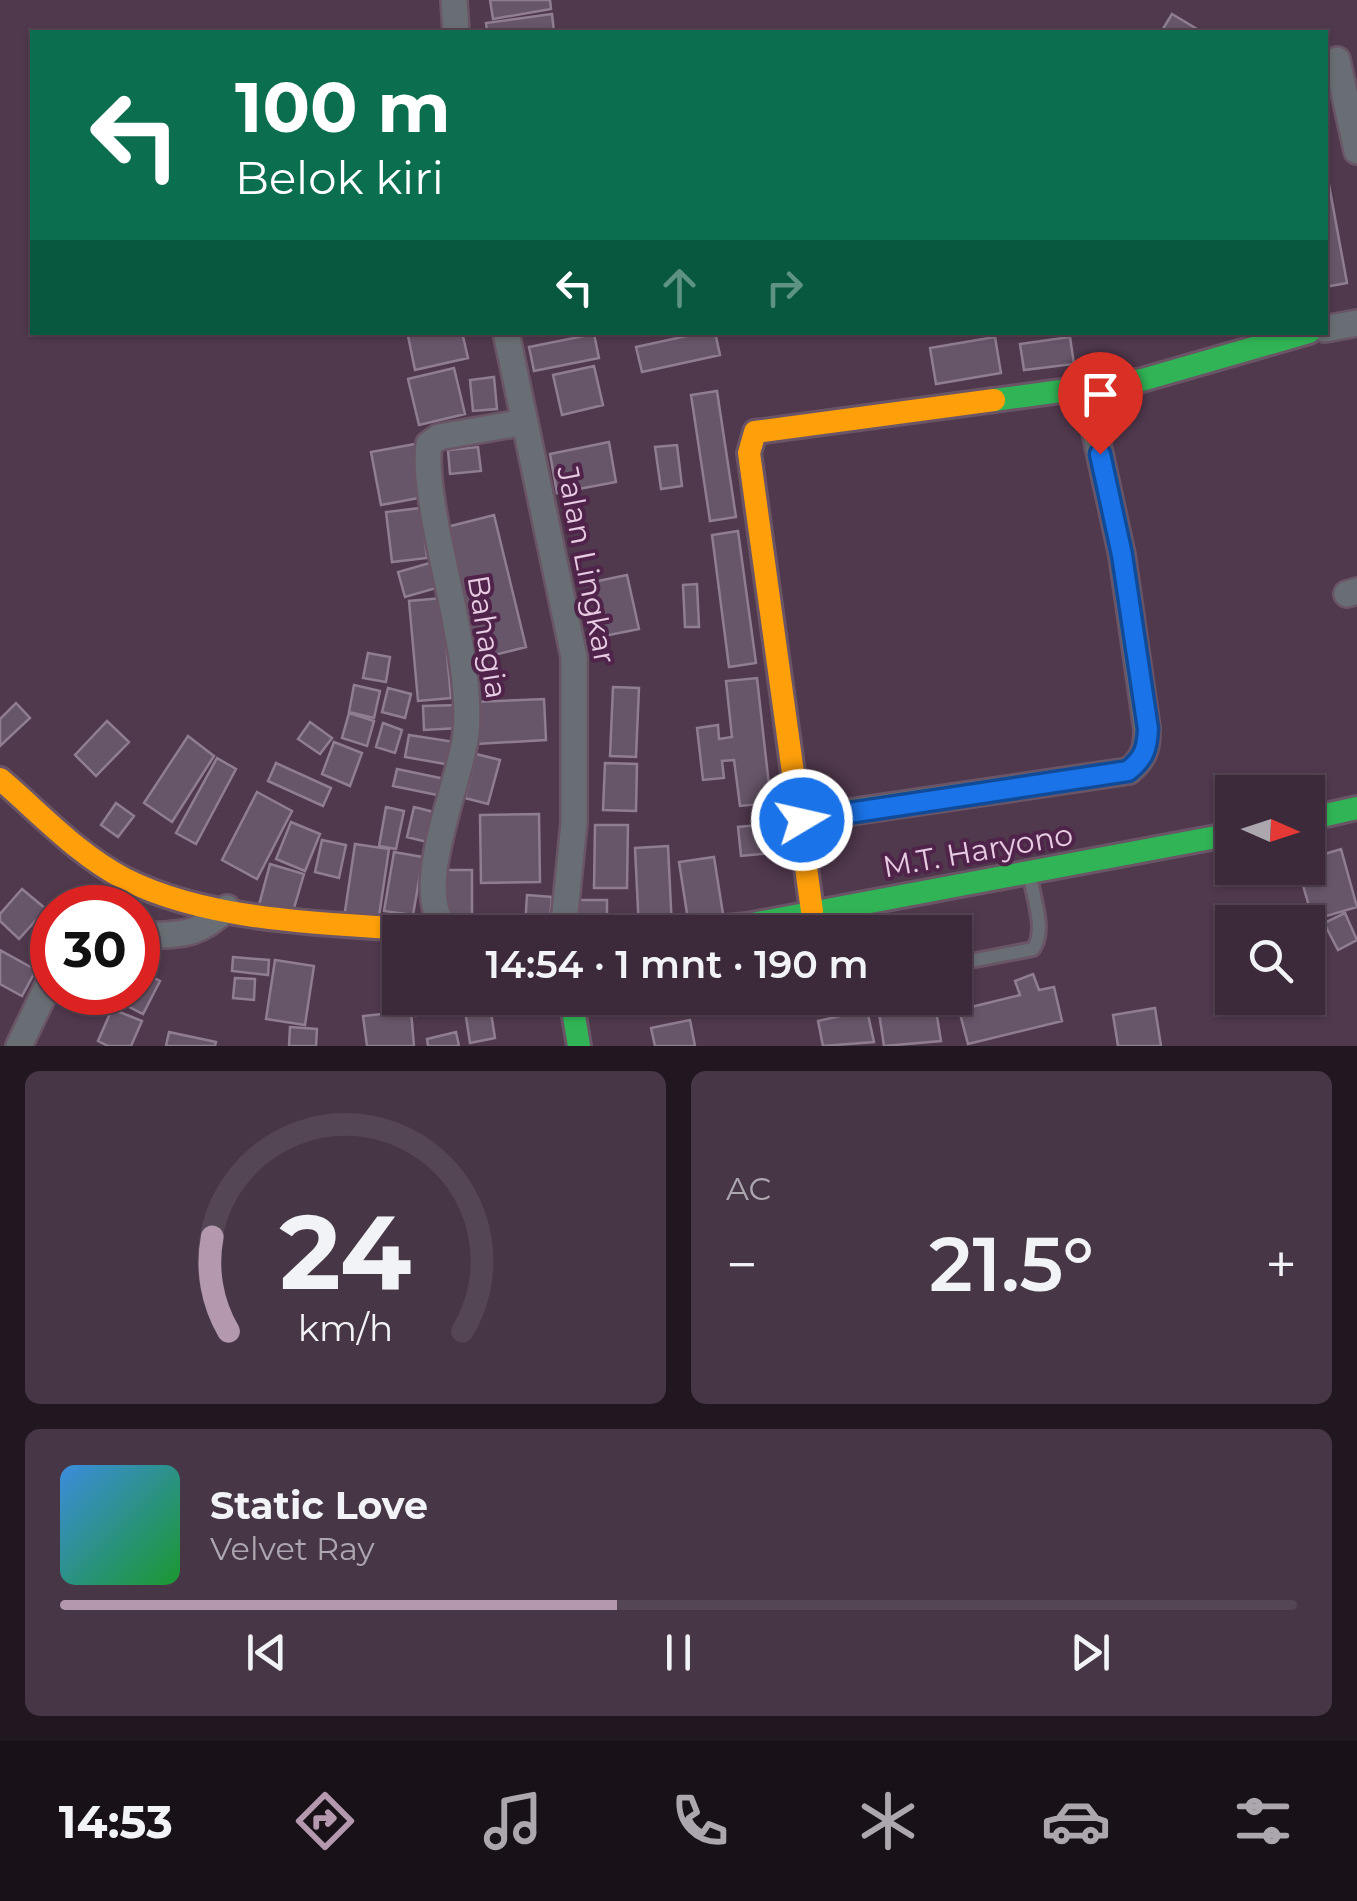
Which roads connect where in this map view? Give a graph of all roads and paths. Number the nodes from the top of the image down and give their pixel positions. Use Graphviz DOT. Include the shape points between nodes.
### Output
graph roads {
  1 [pos="454,0"];
  2 [pos="456,30"];
  3 [pos="1336,60"];
  4 [pos="1357,151"];
  5 [pos="1357,323"];
  6 [pos="1328,328"];
  7 [pos="507,335"];
  8 [pos="1299,335"];
  9 [pos="1085,386"];
  10 [pos="525,422"];
  11 [pos="0,778"];
  12 [pos="1357,808"];
  13 [pos="1325,815"];
  14 [pos="802,820"];
  15 [pos="1215,837"];
  16 [pos="1030,873"];
  17 [pos="227,908"];
  18 [pos="812,911"];
  19 [pos="436,915"];
  20 [pos="565,915"];
  21 [pos="792,915"];
  22 [pos="382,925"];
  23 [pos="160,935"];
  24 [pos="972,961"];
  25 [pos="34,1015"];
  26 [pos="574,1015"];
  27 [pos="19,1046"];
  28 [pos="579,1046"];
  1 -- 2 [label="street"];
  3 -- 4 [label="street"];
  5 -- 6 [label="street"];
  7 -- 10 [label="street, Jalan Lingkar"];
  8 -- 9 [label="main road" via="1142,380"];
  9 -- 14 [label="main road" via="755,432 749,453"];
  9 -- 14 [label="street" via="1122,555 1148,729 1140,762 1128,771"];
  10 -- 19 [label="street, Bahagia" via="439,437 428,451 467,702 463,754 432,888"];
  10 -- 20 [label="street, Jalan Lingkar" via="574,657 574,823"];
  11 -- 17 [label="main road" via="123,878"];
  12 -- 13 [label="main road"];
  14 -- 18 [label="main road"];
  15 -- 16 [label="main road, M.T. Haryono"];
  16 -- 18 [label="main road, M.T. Haryono"];
  16 -- 24 [label="lane" via="1038,942 1033,949"];
  17 -- 22 [label="main road"];
  17 -- 23 [label="street" via="202,930"];
  18 -- 21 [label="main road, M.T. Haryono"];
  25 -- 27 [label="street"];
  26 -- 28 [label="main road"];
}
